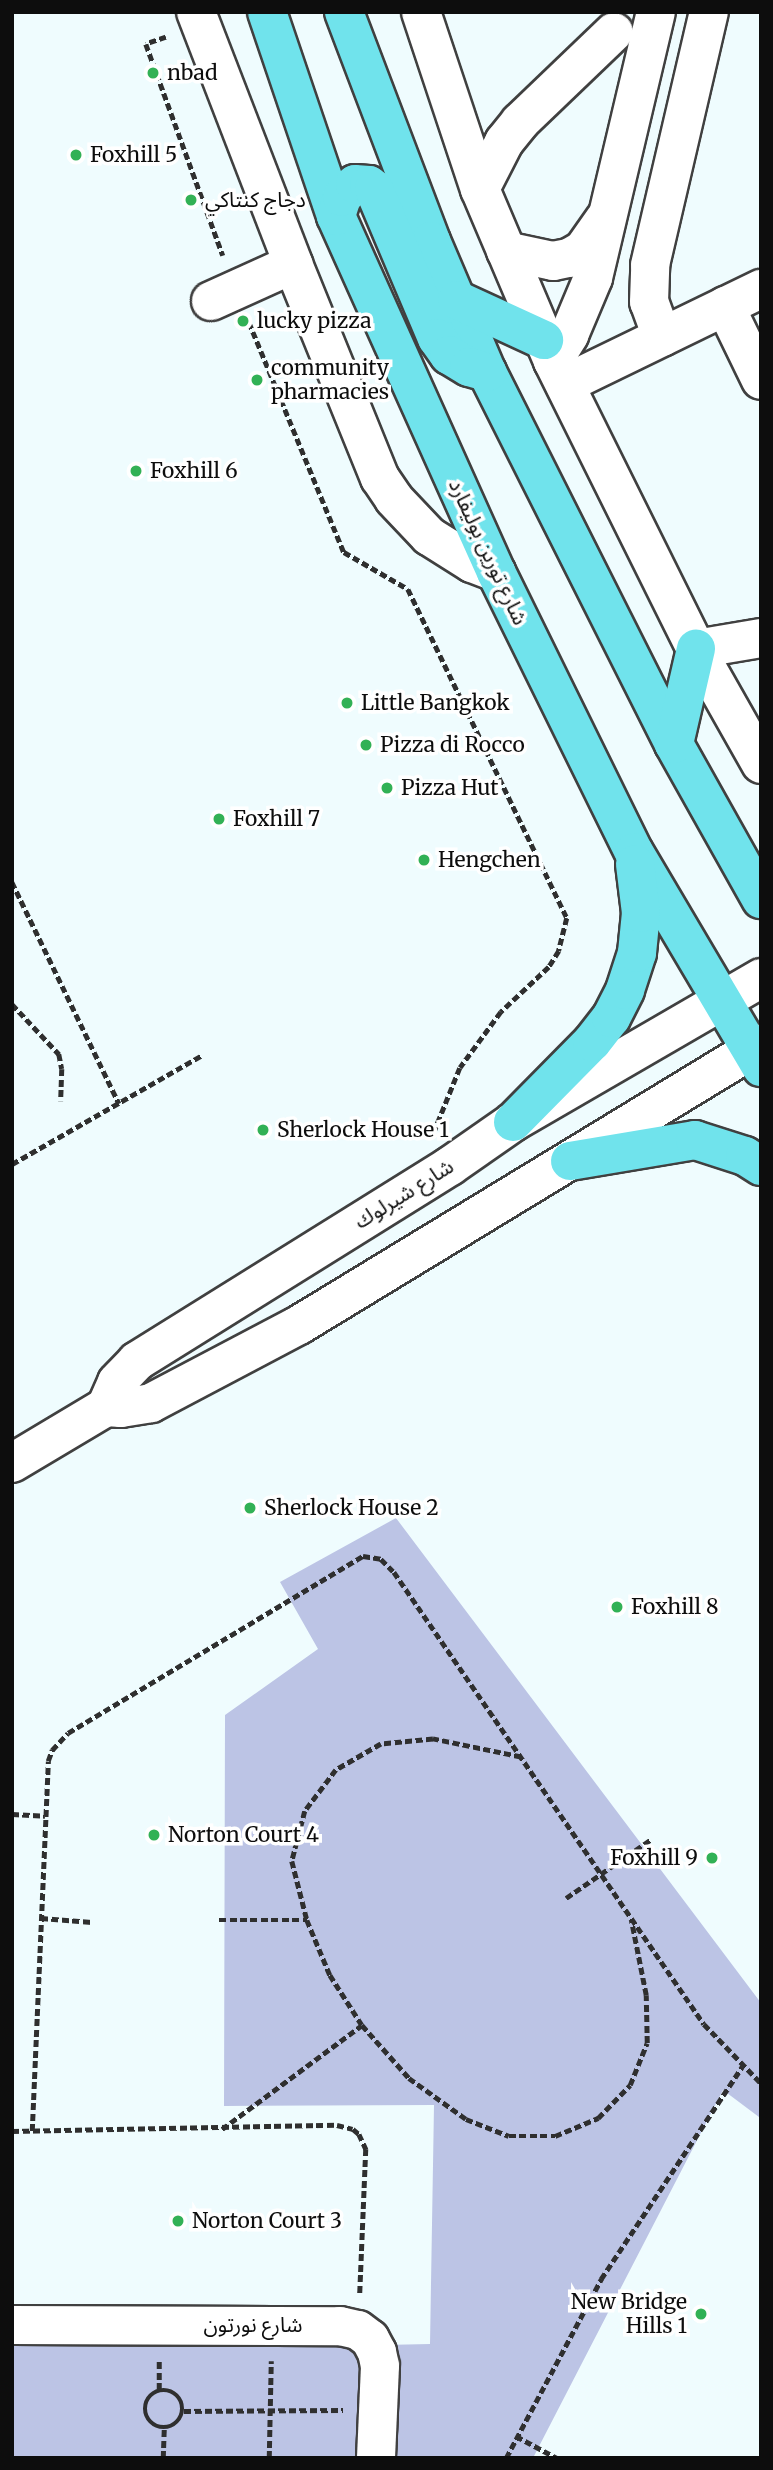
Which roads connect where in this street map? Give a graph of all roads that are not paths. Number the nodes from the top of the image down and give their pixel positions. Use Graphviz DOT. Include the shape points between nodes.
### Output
graph roads {
  1 [pos="267,12"];
  2 [pos="344,12"];
  3 [pos="421,12"];
  4 [pos="656,12"];
  5 [pos="709,12"];
  6 [pos="198,19"];
  7 [pos="614,33"];
  8 [pos="452,105"];
  9 [pos="520,121"];
  10 [pos="480,190"];
  11 [pos="335,216"];
  12 [pos="607,218"];
  13 [pos="506,251"];
  14 [pos="293,264"];
  15 [pos="761,289"];
  16 [pos="223,295"];
  17 [pos="457,300"];
  18 [pos="724,306"];
  19 [pos="662,337"];
  20 [pos="554,362"];
  21 [pos="487,372"];
  22 [pos="761,380"];
  23 [pos="496,572"];
  24 [pos="761,638"];
  25 [pos="696,649"];
  26 [pos="674,744"];
  27 [pos="761,764"];
  28 [pos="634,852"];
  29 [pos="761,899"];
  30 [pos="761,978"];
  31 [pos="722,1002"];
  32 [pos="757,1054"];
  33 [pos="513,1122"];
  34 [pos="570,1161"];
  35 [pos="761,1166"];
  36 [pos="440,1172"];
  37 [pos="237,1299"];
  38 [pos="263,1345"];
  39 [pos="106,1407"];
  40 [pos="12,1463"];
  41 [pos="12,2325"];
  42 [pos="376,2458"];
  1 -- 11 [label="main road, شارع تورين بوليفارد"];
  2 -- 17 [label="main road"];
  3 -- 8 [label="street"];
  4 -- 12 [label="street"];
  5 -- 19 [label="street" via="650,264 649,302"];
  6 -- 14 [label="street"];
  7 -- 9 [label="street"];
  8 -- 9 [label="street" via="484,121"];
  8 -- 10 [label="street"];
  9 -- 10 [label="street" via="503,142"];
  10 -- 13 [label="street"];
  11 -- 21 [label="main road" via="342,197 355,184 374,189 437,338 449,355"];
  11 -- 23 [label="main road, شارع تورين بوليفارد"];
  12 -- 13 [label="street" via="583,250 569,258 553,261"];
  12 -- 20 [label="street" via="585,297"];
  13 -- 20 [label="street"];
  14 -- 16 [label="street"];
  14 -- 23 [label="street" via="380,478 410,519 449,551"];
  15 -- 18 [label="street"];
  17 -- 20 [label="main road"];
  17 -- 21 [label="main road"];
  18 -- 19 [label="street"];
  18 -- 22 [label="street"];
  19 -- 20 [label="street"];
  20 -- 25 [label="street"];
  21 -- 26 [label="main road"];
  23 -- 28 [label="main road, شارع تورين بوليفارد"];
  24 -- 25 [label="street"];
  25 -- 26 [label="main road"];
  25 -- 27 [label="street"];
  26 -- 29 [label="main road"];
  28 -- 31 [label="main road, شارع تورين بوليفارد"];
  28 -- 33 [label="main road" via="641,913 637,953 625,990 592,1042"];
  30 -- 31 [label="street, شارع شيرلوك"];
  31 -- 32 [label="main road, شارع تورين بوليفارد"];
  31 -- 33 [label="street, شارع شيرلوك"];
  32 -- 34 [label="street"];
  33 -- 36 [label="street, شارع شيرلوك"];
  34 -- 35 [label="main road" via="695,1140"];
  34 -- 38 [label="street"];
  36 -- 37 [label="street, شارع شيرلوك"];
  36 -- 37 [label="street" via="386,1183 266,1256 253,1268"];
  37 -- 38 [label="street"];
  37 -- 39 [label="street, شارع شيرلوك" via="137,1361 117,1382"];
  38 -- 39 [label="street" via="151,1404"];
  39 -- 40 [label="street"];
  41 -- 42 [label="street, شارع نورتون" via="272,2325 358,2330 377,2352"];
}
